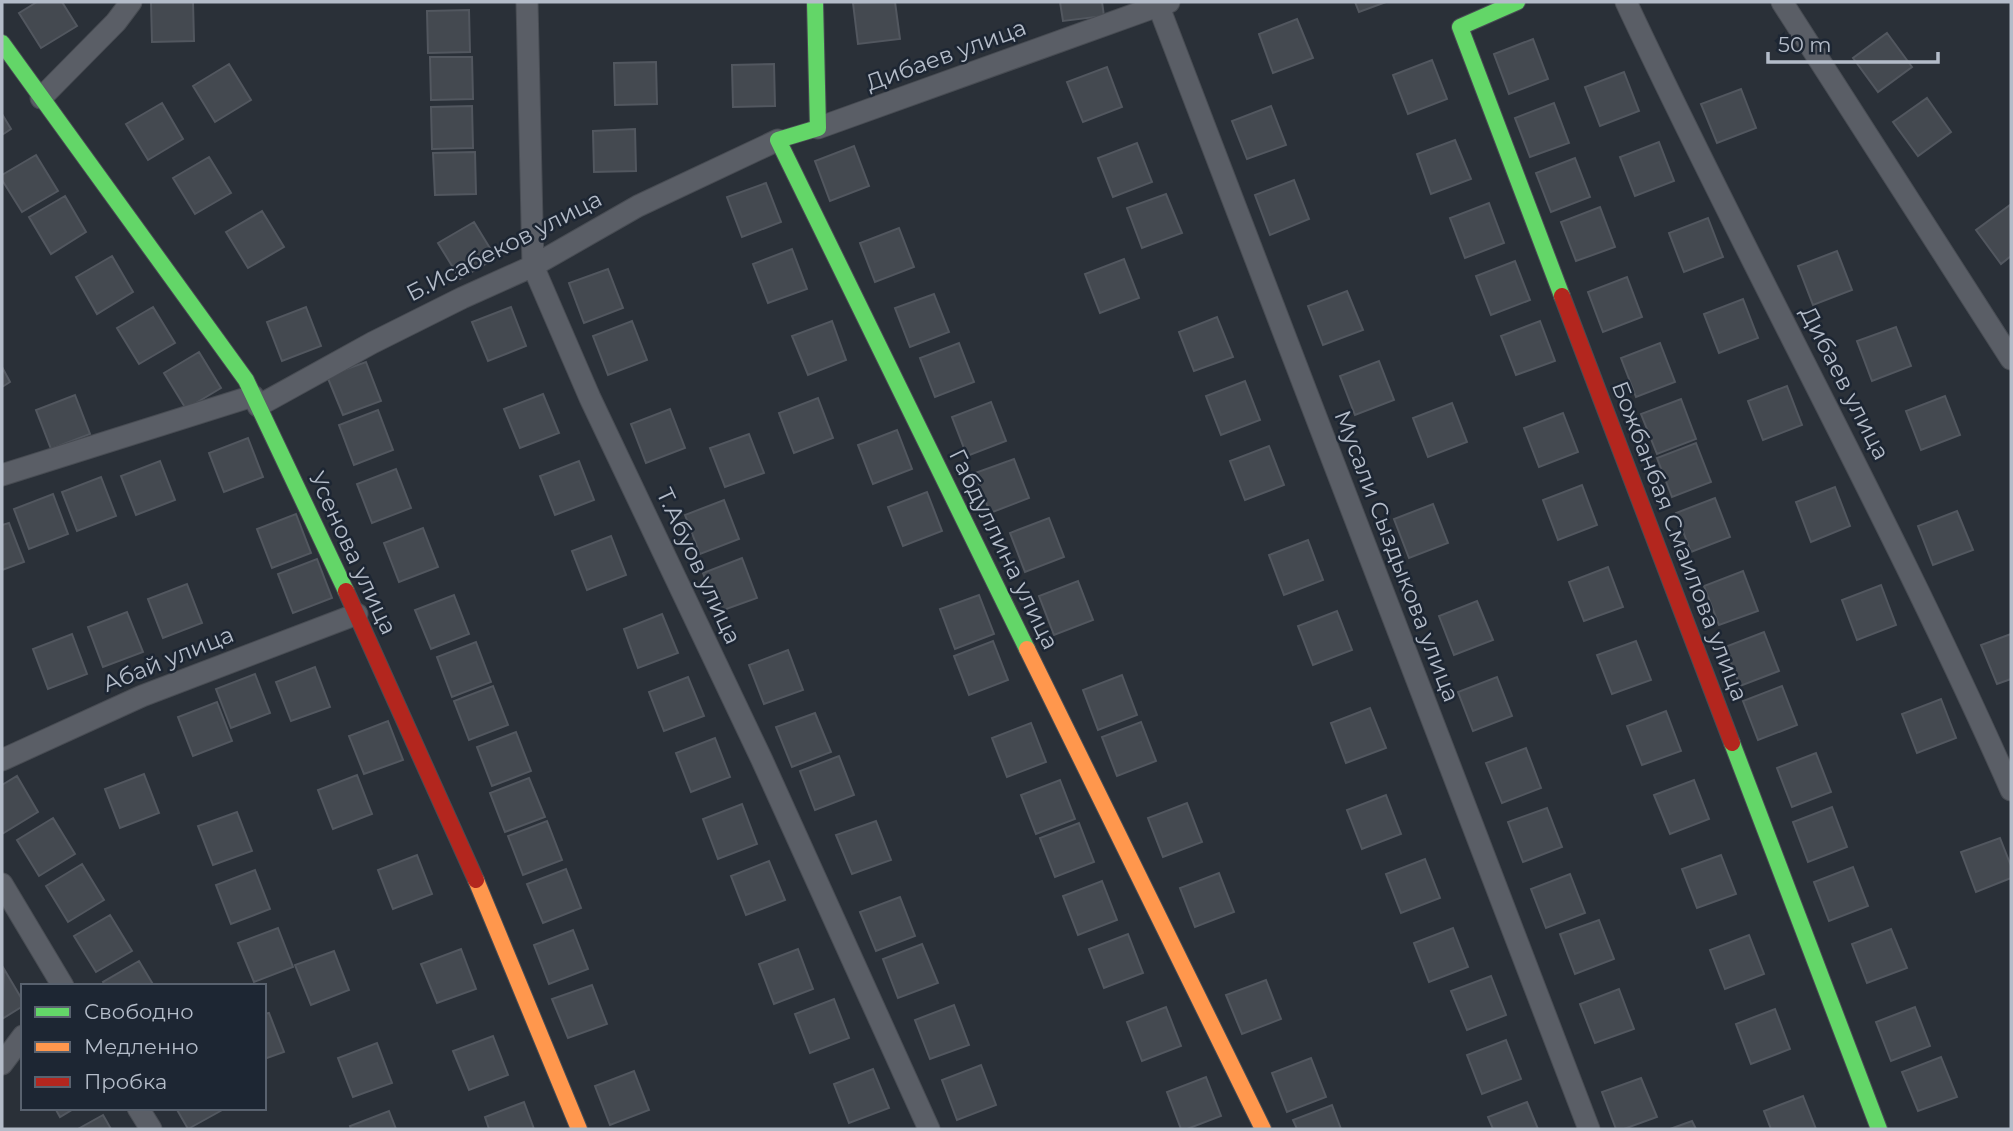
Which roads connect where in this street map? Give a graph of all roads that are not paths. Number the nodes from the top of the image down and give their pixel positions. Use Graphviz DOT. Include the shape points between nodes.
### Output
graph roads {
  1 [pos="131,2"];
  2 [pos="527,2"];
  3 [pos="815,2"];
  4 [pos="1517,2"];
  5 [pos="1626,2"];
  6 [pos="1786,3"];
  7 [pos="1162,4"];
  8 [pos="2,43"];
  9 [pos="41,98"];
  10 [pos="818,128"];
  11 [pos="778,140"];
  12 [pos="533,266"];
  13 [pos="2011,359"];
  14 [pos="255,401"];
  15 [pos="3,471"];
  16 [pos="357,614"];
  17 [pos="2,760"];
  18 [pos="2011,790"];
  19 [pos="2,884"];
  20 [pos="61,984"];
  21 [pos="21,1039"];
  22 [pos="2,1064"];
  23 [pos="139,1110"];
  24 [pos="150,1129"];
  25 [pos="579,1129"];
  26 [pos="929,1129"];
  27 [pos="1263,1129"];
  28 [pos="1589,1129"];
  29 [pos="1879,1129"];
  1 -- 9 [label="street"];
  2 -- 12 [label="street, Т.Абуов улица"];
  3 -- 10 [label="street"];
  4 -- 29 [label="street, Божбанбая Смаилова улица" via="1460,27"];
  5 -- 18 [label="street, Дибаев улица" via="1689,136 1829,408"];
  6 -- 13 [label="street"];
  7 -- 10 [label="street, Дибаев улица"];
  7 -- 28 [label="street, Мусали Сыздыкова улица"];
  8 -- 9 [label="street, Усенова улица"];
  9 -- 14 [label="street, Усенова улица" via="246,380"];
  10 -- 11 [label="street"];
  11 -- 12 [label="street, Б.Исабеков улица" via="638,206"];
  11 -- 27 [label="street, Габдуллина улица"];
  12 -- 14 [label="street, Б.Исабеков улица"];
  12 -- 26 [label="street, Т.Абуов улица"];
  14 -- 15 [label="street, Б.Исабеков улица"];
  14 -- 16 [label="street, Усенова улица"];
  16 -- 17 [label="street, Абай улица" via="142,696"];
  16 -- 25 [label="street, Усенова улица" via="486,902"];
  19 -- 20 [label="street"];
  21 -- 22 [label="street"];
  23 -- 24 [label="street"];
}
